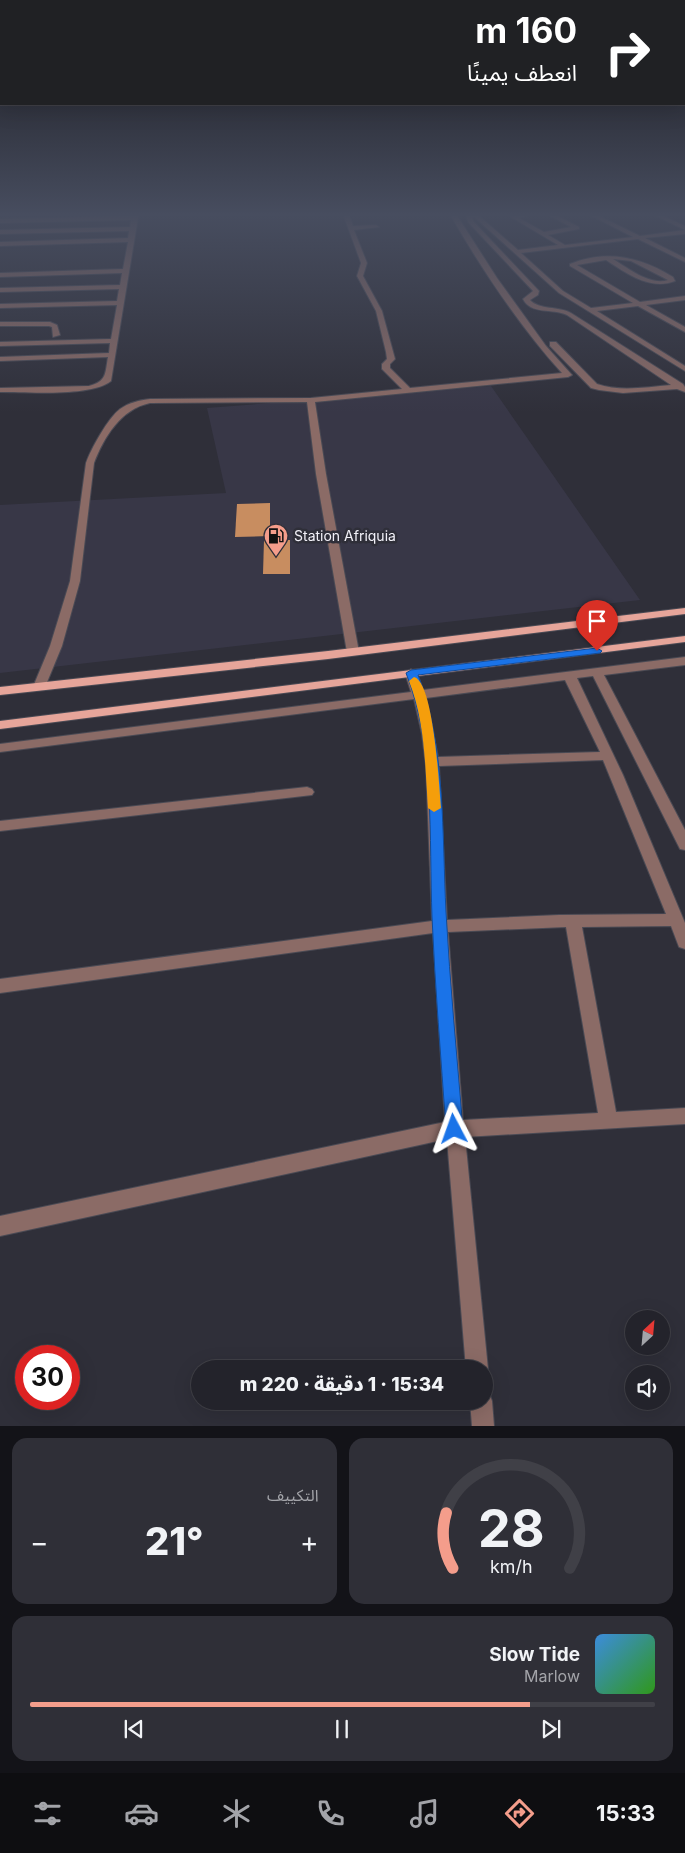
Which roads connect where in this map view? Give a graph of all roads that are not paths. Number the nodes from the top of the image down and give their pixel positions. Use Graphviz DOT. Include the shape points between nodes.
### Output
graph roads {
  1 [pos="124,281"];
  2 [pos="362,281"];
  3 [pos="496,281"];
  4 [pos="526,281"];
  5 [pos="547,281"];
  6 [pos="599,281"];
  7 [pos="647,281"];
  8 [pos="670,281"];
  9 [pos="123,286"];
  10 [pos="0,290"];
  11 [pos="685,298"];
  12 [pos="120,303"];
  13 [pos="639,304"];
  14 [pos="0,306"];
  15 [pos="593,310"];
  16 [pos="568,313"];
  17 [pos="0,324"];
  18 [pos="685,330"];
  19 [pos="56,335"];
  20 [pos="114,341"];
  21 [pos="0,344"];
  22 [pos="553,344"];
  23 [pos="112,355"];
  24 [pos="0,360"];
  25 [pos="685,369"];
  26 [pos="683,387"];
  27 [pos="0,390"];
  28 [pos="407,390"];
  29 [pos="311,400"];
  30 [pos="685,611"];
  31 [pos="685,639"];
  32 [pos="353,652"];
  33 [pos="685,662"];
  34 [pos="411,673"];
  35 [pos="597,673"];
  36 [pos="570,677"];
  37 [pos="40,687"];
  38 [pos="0,691"];
  39 [pos="420,694"];
  40 [pos="0,725"];
  41 [pos="0,748"];
  42 [pos="607,756"];
  43 [pos="432,762"];
  44 [pos="307,792"];
  45 [pos="0,826"];
  46 [pos="685,845"];
  47 [pos="676,920"];
  48 [pos="573,921"];
  49 [pos="440,926"];
  50 [pos="685,943"];
  51 [pos="0,986"];
  52 [pos="685,1116"];
  53 [pos="608,1120"];
  54 [pos="454,1129"];
  55 [pos="0,1226"];
  56 [pos="476,1360"];
  57 [pos="482,1410"];
  58 [pos="483,1426"];
  1 -- 9 [label="street"];
  2 -- 28 [label="street" via="379,311 390,352 386,369"];
  3 -- 28 [label="street" via="543,348 568,375"];
  4 -- 16 [label="street" via="536,294 526,301 538,309 558,309"];
  5 -- 15 [label="street"];
  6 -- 13 [label="street"];
  7 -- 8 [label="street"];
  9 -- 10 [label="street"];
  9 -- 12 [label="street"];
  11 -- 13 [label="street"];
  12 -- 14 [label="street"];
  12 -- 20 [label="street"];
  13 -- 15 [label="street"];
  13 -- 18 [label="street"];
  15 -- 16 [label="street"];
  15 -- 25 [label="street"];
  16 -- 26 [label="street"];
  17 -- 19 [label="street" via="50,324 55,326"];
  20 -- 21 [label="street"];
  20 -- 23 [label="street"];
  22 -- 26 [label="street" via="594,386 601,389"];
  23 -- 24 [label="street"];
  23 -- 27 [label="street" via="108,378 97,386"];
  28 -- 29 [label="street"];
  29 -- 32 [label="street"];
  29 -- 37 [label="street" via="150,401 122,411 96,447 90,464 74,581 56,646"];
  30 -- 32 [label="main road"];
  31 -- 34 [label="main road"];
  32 -- 37 [label="main road"];
  33 -- 35 [label="street"];
  34 -- 39 [label="street"];
  34 -- 40 [label="main road"];
  35 -- 36 [label="street"];
  35 -- 46 [label="street"];
  36 -- 39 [label="street"];
  36 -- 42 [label="street"];
  37 -- 38 [label="main road"];
  39 -- 41 [label="street"];
  39 -- 43 [label="street"];
  42 -- 43 [label="street"];
  42 -- 47 [label="street"];
  43 -- 49 [label="street"];
  44 -- 45 [label="street"];
  47 -- 48 [label="street"];
  47 -- 50 [label="street"];
  48 -- 49 [label="street"];
  48 -- 53 [label="street"];
  49 -- 51 [label="street"];
  49 -- 54 [label="street"];
  52 -- 53 [label="street"];
  53 -- 54 [label="street"];
  54 -- 55 [label="street"];
  54 -- 56 [label="street"];
  57 -- 58 [label="street"];
}
